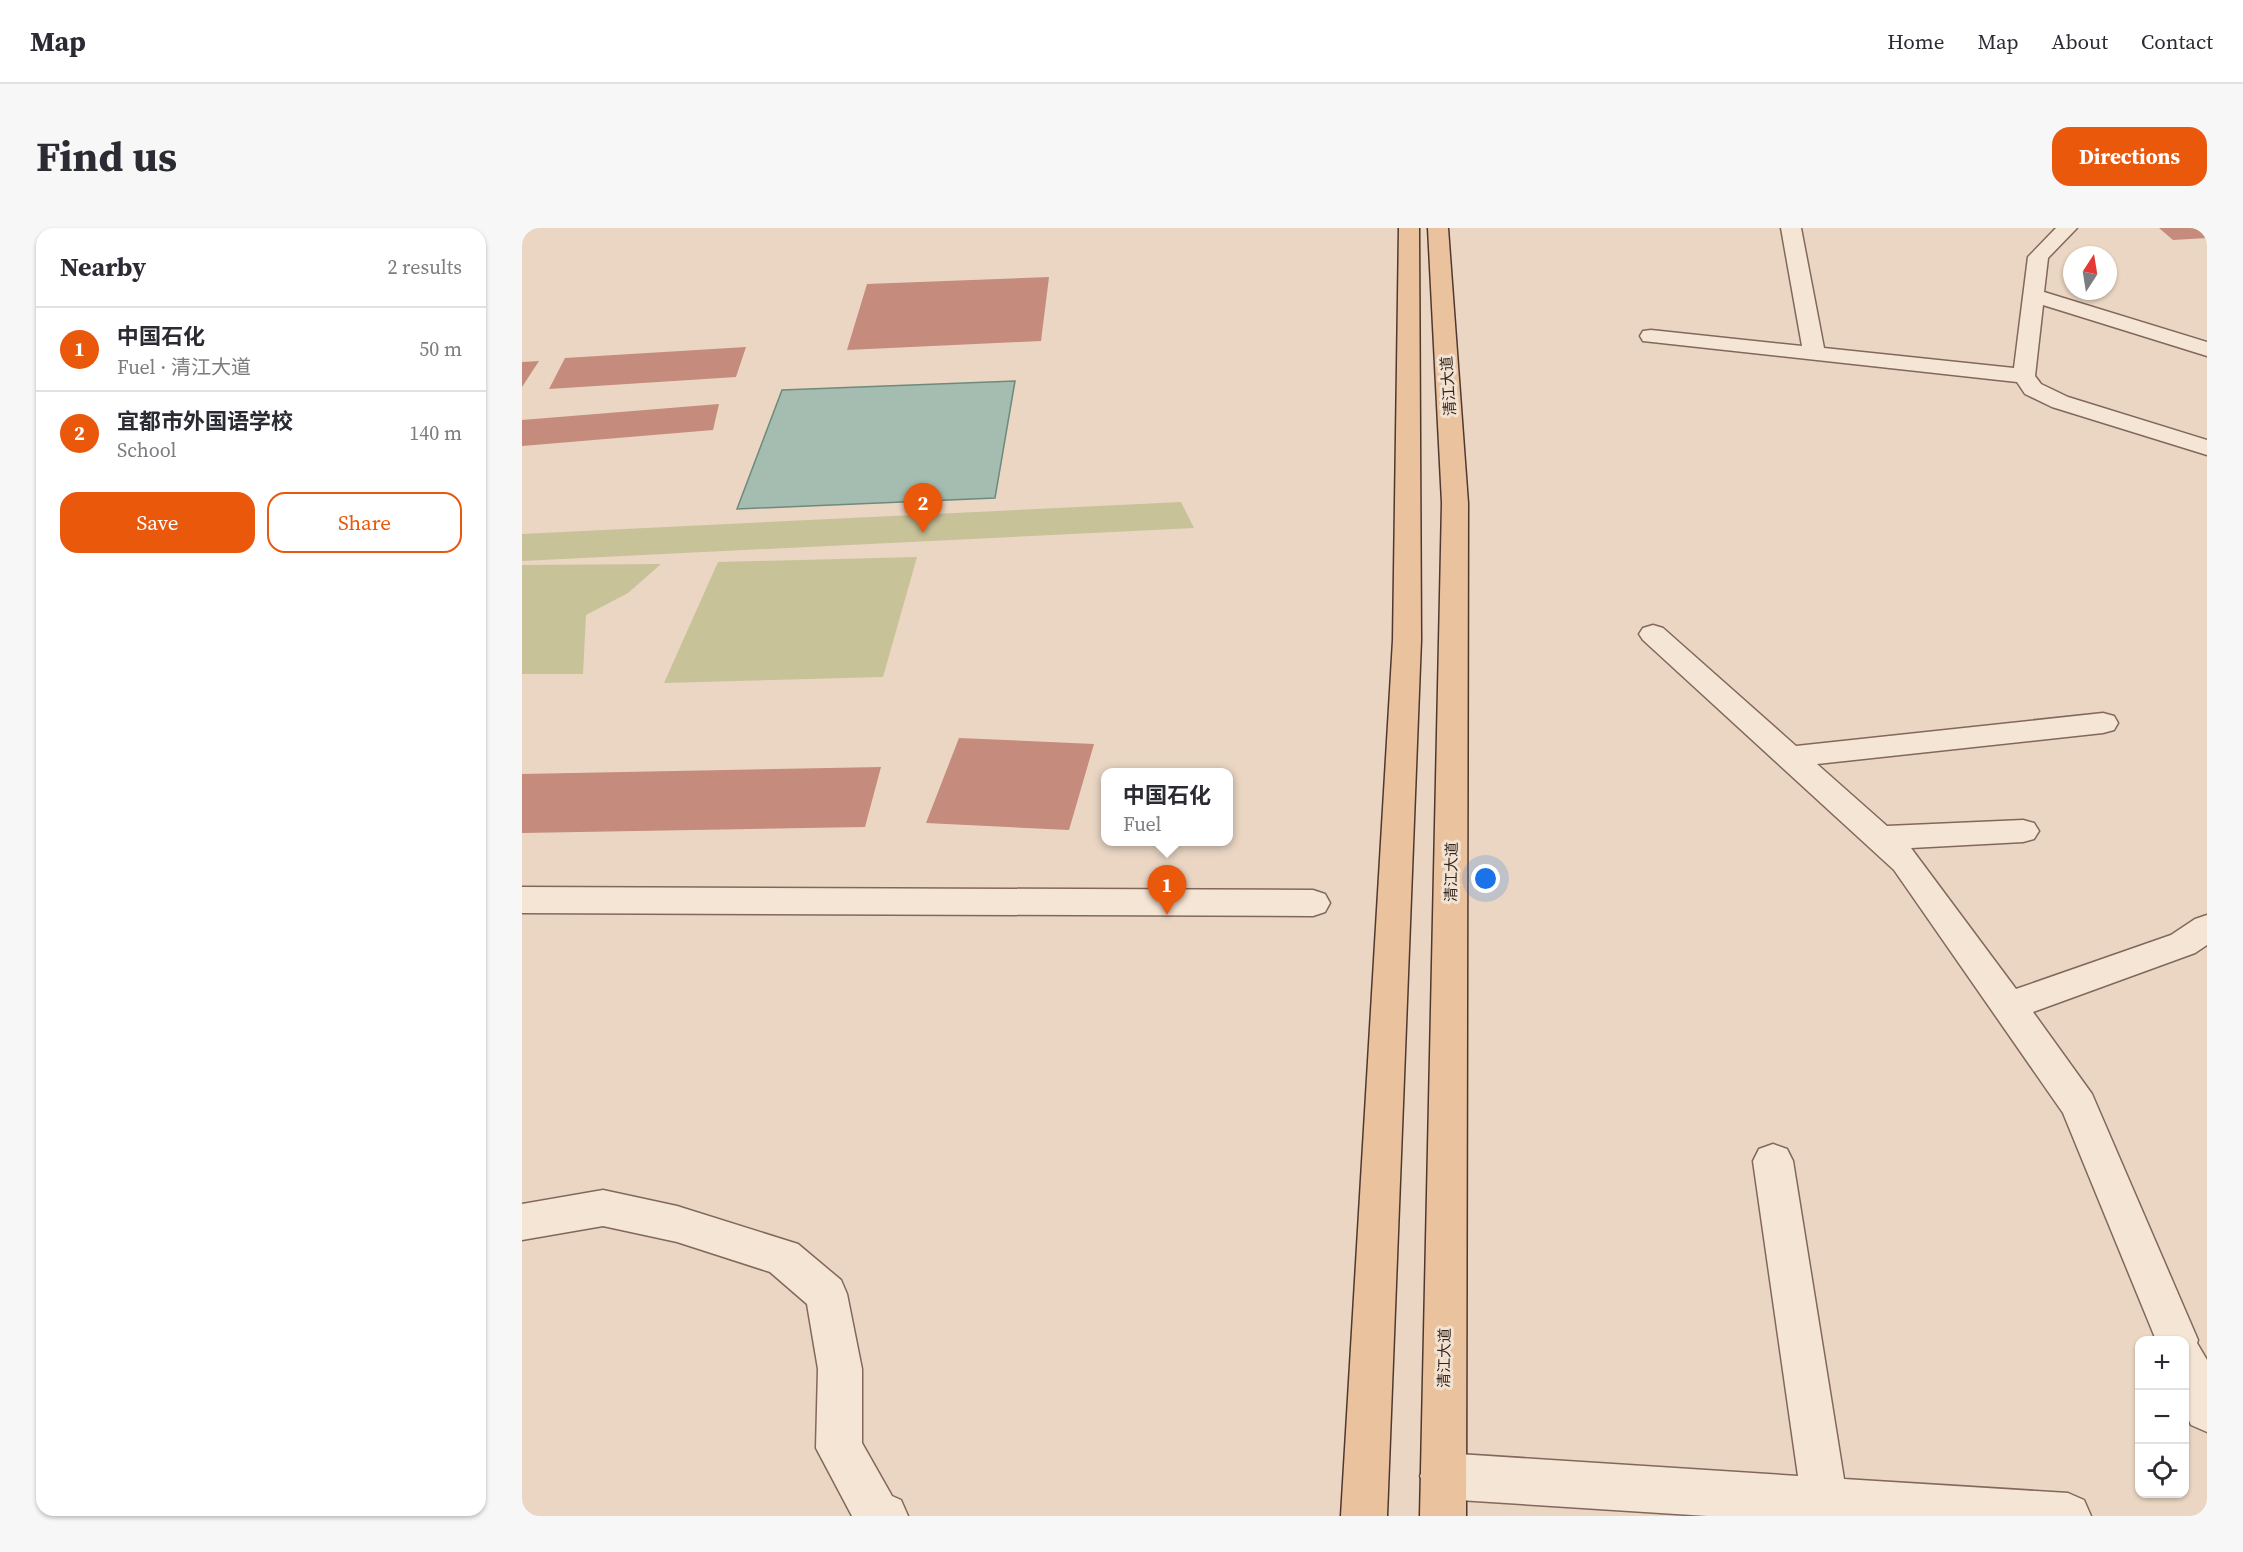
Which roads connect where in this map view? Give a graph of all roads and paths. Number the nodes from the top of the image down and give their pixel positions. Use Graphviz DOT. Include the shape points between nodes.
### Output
graph roads {
  1 [pos="1409,228"];
  2 [pos="1438,228"];
  3 [pos="1791,228"];
  4 [pos="2067,228"];
  5 [pos="2034,295"];
  6 [pos="1651,336"];
  7 [pos="2207,349"];
  8 [pos="1814,353"];
  9 [pos="2024,376"];
  10 [pos="2207,448"];
  11 [pos="1653,634"];
  12 [pos="2103,723"];
  13 [pos="1789,757"];
  14 [pos="2023,831"];
  15 [pos="1880,838"];
  16 [pos="522,900"];
  17 [pos="1313,903"];
  18 [pos="2207,928"];
  19 [pos="2009,1006"];
  20 [pos="1773,1161"];
  21 [pos="522,1222"];
  22 [pos="2175,1336"];
  23 [pos="2189,1369"];
  24 [pos="2207,1410"];
  25 [pos="1443,1496"];
  26 [pos="1825,1501"];
  27 [pos="885,1516"];
  28 [pos="1364,1516"];
  29 [pos="2068,1516"];
  1 -- 28 [label="main road" via="1407,640"];
  2 -- 25 [label="main road, 清江大道" via="1455,503"];
  3 -- 8 [label="street"];
  4 -- 5 [label="street" via="2038,257"];
  5 -- 7 [label="street"];
  5 -- 9 [label="street"];
  6 -- 8 [label="street"];
  8 -- 9 [label="street"];
  9 -- 10 [label="street" via="2033,389 2060,402"];
  11 -- 13 [label="street"];
  12 -- 13 [label="street"];
  13 -- 15 [label="street"];
  14 -- 15 [label="street"];
  15 -- 19 [label="street" via="1906,862"];
  16 -- 17 [label="street"];
  18 -- 19 [label="street" via="2183,944"];
  19 -- 22 [label="street" via="2079,1105"];
  20 -- 26 [label="street"];
  21 -- 27 [label="street" via="603,1208 677,1224 783,1257 826,1294 840,1369 839,1448 876,1513"];
  23 -- 24 [label="street"];
  25 -- 26 [label="street"];
  26 -- 29 [label="street"];
}
